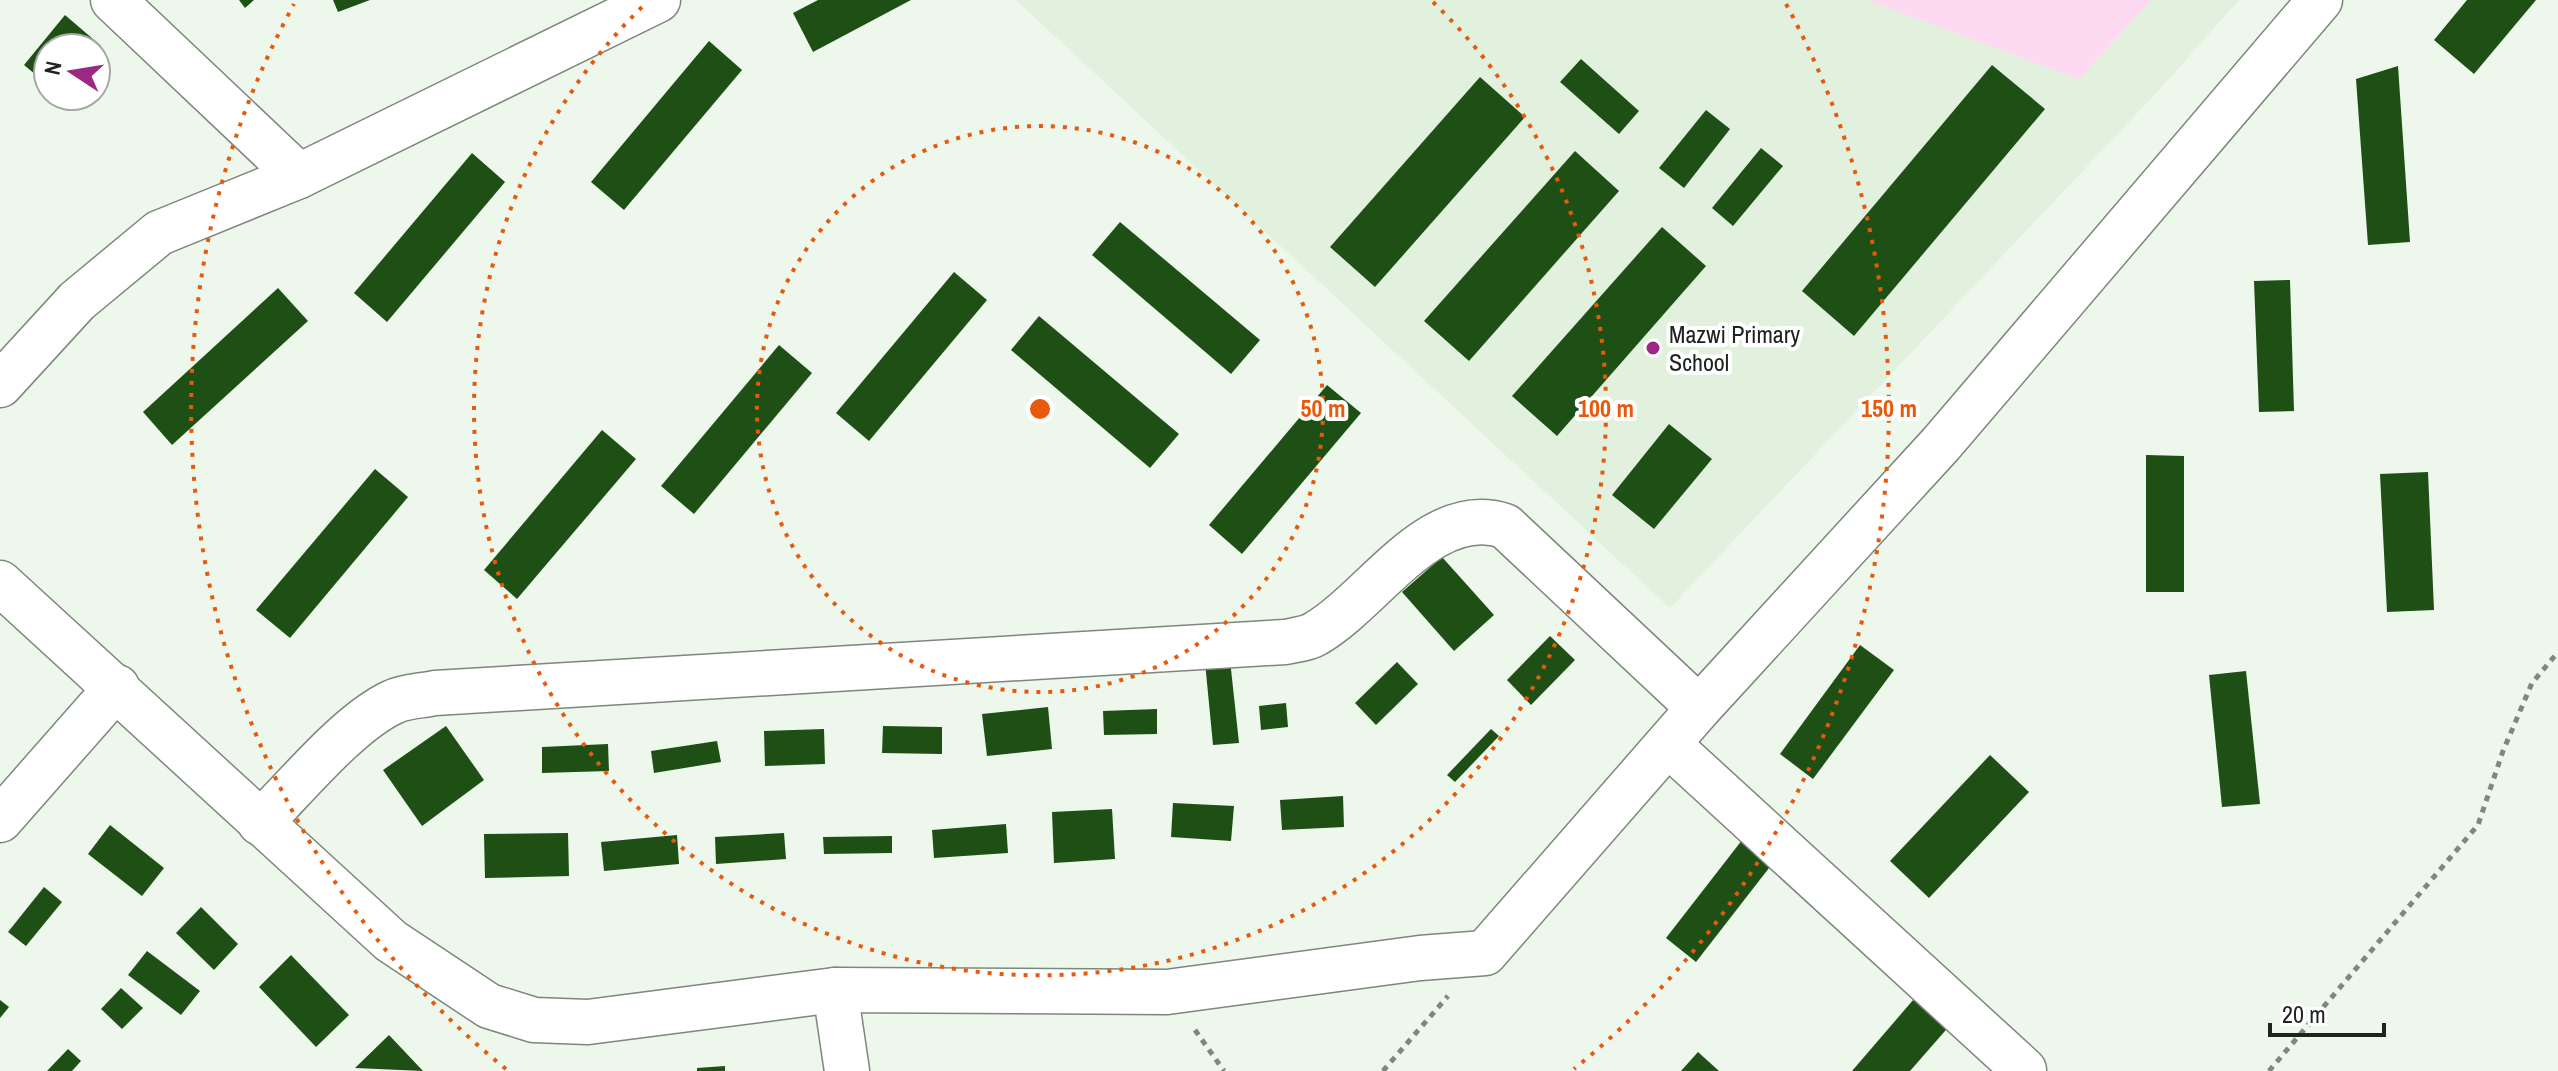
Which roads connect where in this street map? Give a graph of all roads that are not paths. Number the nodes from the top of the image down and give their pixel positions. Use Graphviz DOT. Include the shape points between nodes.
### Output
graph roads {
  1 [pos="113,0"];
  2 [pos="658,0"];
  3 [pos="2320,0"];
  4 [pos="299,176"];
  5 [pos="0,385"];
  6 [pos="0,583"];
  7 [pos="117,687"];
  8 [pos="1699,708"];
  9 [pos="1669,745"];
  10 [pos="0,820"];
  11 [pos="260,823"];
  12 [pos="835,990"];
  13 [pos="2024,1070"];
  14 [pos="847,1071"];
  1 -- 4 [label="street"];
  2 -- 4 [label="street"];
  3 -- 8 [label="street" via="1941,444"];
  4 -- 5 [label="street" via="159,233 77,301"];
  6 -- 7 [label="street"];
  7 -- 10 [label="street"];
  7 -- 11 [label="street"];
  8 -- 9 [label="street"];
  8 -- 11 [label="street" via="1505,526 1485,519 1455,524 1432,537 1313,635 1285,642 451,692 397,700 357,727"];
  9 -- 12 [label="street" via="1485,953 1167,992"];
  9 -- 13 [label="street"];
  11 -- 12 [label="street" via="391,941 489,1006 534,1020 588,1022"];
  12 -- 14 [label="street"];
}
